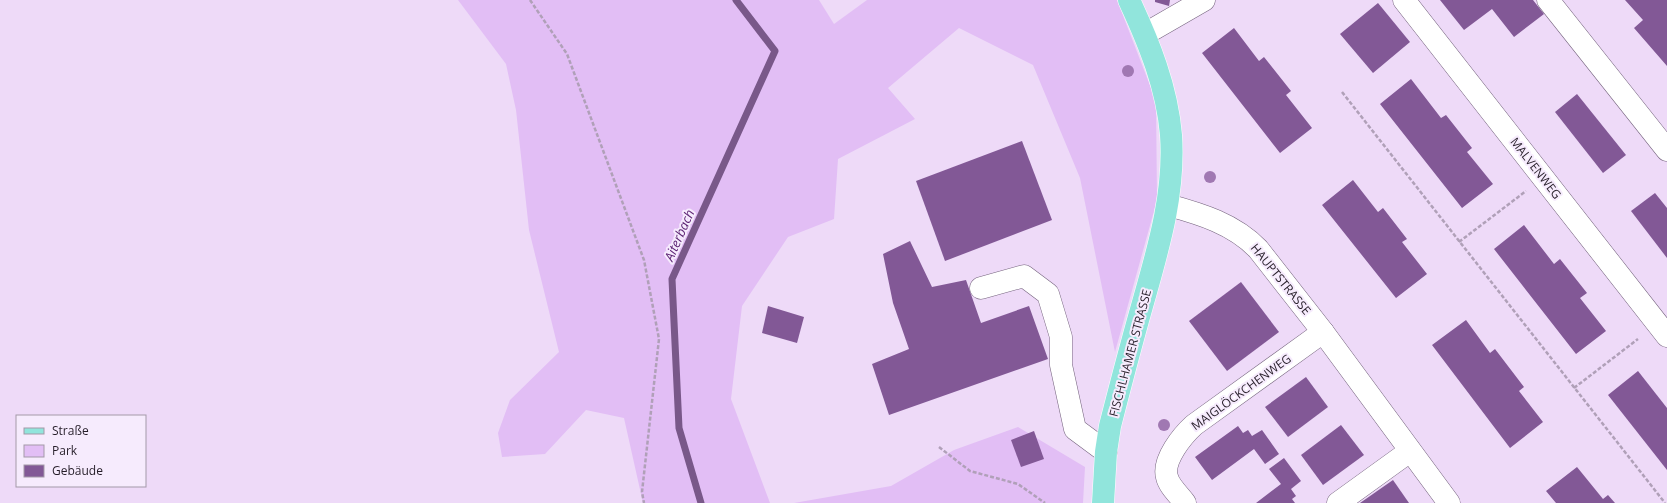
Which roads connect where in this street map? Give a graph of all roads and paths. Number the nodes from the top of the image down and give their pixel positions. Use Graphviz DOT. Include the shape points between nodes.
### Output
graph roads {
  1 [pos="530,0"];
  2 [pos="1129,0"];
  3 [pos="1204,0"];
  4 [pos="1404,0"];
  5 [pos="1548,0"];
  6 [pos="1145,34"];
  7 [pos="1342,92"];
  8 [pos="1667,150"];
  9 [pos="1511,202"];
  10 [pos="1168,205"];
  11 [pos="1459,242"];
  12 [pos="981,288"];
  13 [pos="1323,332"];
  14 [pos="1667,336"];
  15 [pos="1626,348"];
  16 [pos="1574,388"];
  17 [pos="939,447"];
  18 [pos="1410,451"];
  19 [pos="1106,452"];
  20 [pos="644,503"];
  21 [pos="1045,503"];
  22 [pos="1103,503"];
  23 [pos="1184,503"];
  24 [pos="1338,503"];
  25 [pos="1449,503"];
  26 [pos="1665,503"];
  1 -- 20 [label="path" via="567,54 644,260 658,339 642,492"];
  2 -- 6 [label="main road"];
  3 -- 6 [label="street"];
  4 -- 14 [label="street, MALVENWEG"];
  5 -- 8 [label="street"];
  6 -- 10 [label="main road" via="1167,106 1170,128 1171,174"];
  7 -- 11 [label="path"];
  9 -- 11 [label="path"];
  10 -- 13 [label="street, HAUPTSTRASSE" via="1214,220 1248,239"];
  10 -- 19 [label="main road, FISCHLHAMER STRASSE" via="1160,243 1117,397"];
  11 -- 16 [label="path"];
  12 -- 19 [label="street" via="1024,276 1048,294 1060,337 1061,365 1075,429"];
  13 -- 18 [label="street, HAUPTSTRASSE"];
  13 -- 23 [label="street, MAIGLÖCKCHENWEG" via="1194,425 1184,435 1176,445 1166,476"];
  15 -- 16 [label="path"];
  16 -- 26 [label="path"];
  17 -- 21 [label="path" via="970,471 1018,484"];
  18 -- 24 [label="street"];
  18 -- 25 [label="street, HAUPTSTRASSE"];
  19 -- 22 [label="main road, FISCHLHAMER STRASSE"];
}
